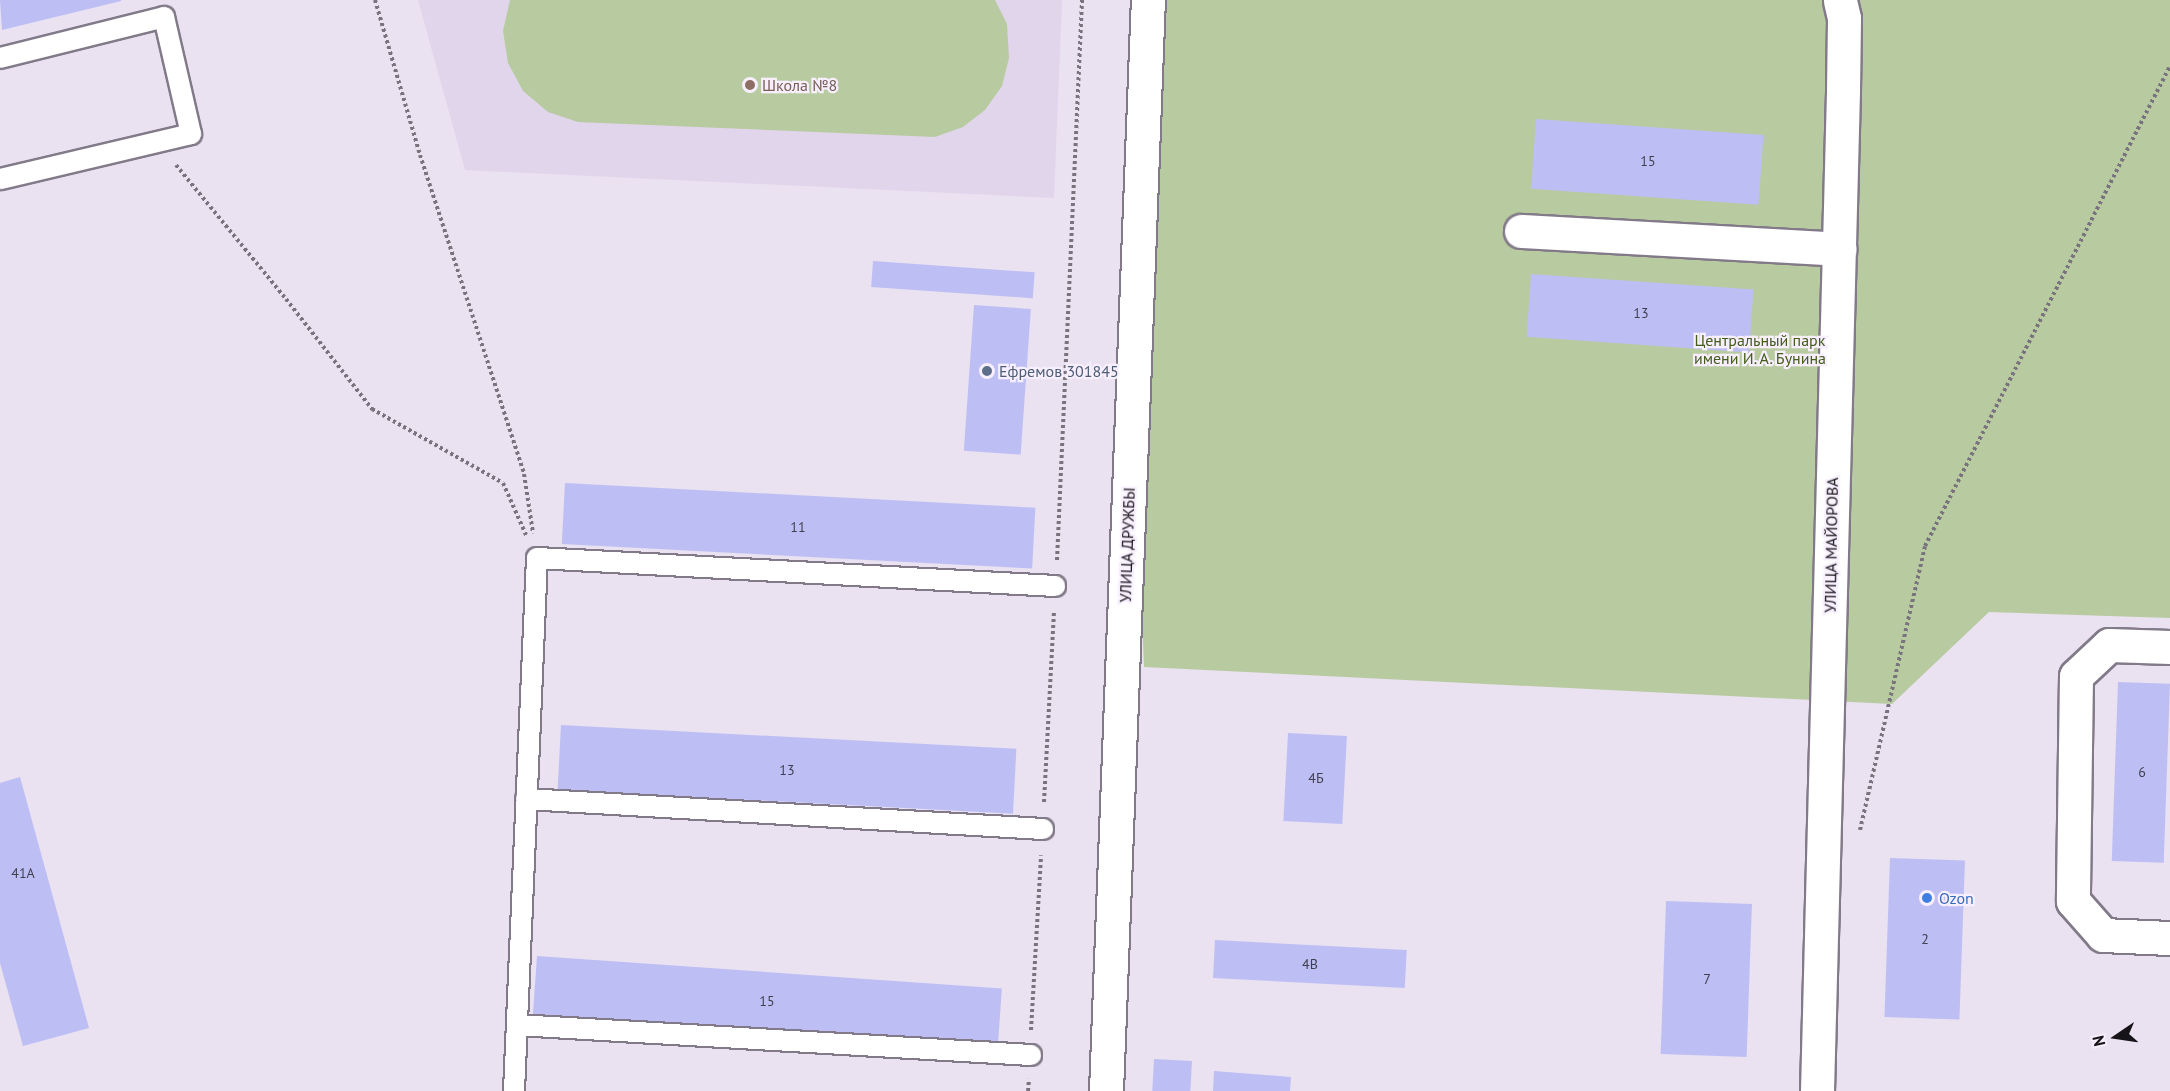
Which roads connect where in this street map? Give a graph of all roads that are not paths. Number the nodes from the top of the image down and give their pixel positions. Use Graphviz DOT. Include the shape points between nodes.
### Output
graph roads {
  1 [pos="1148,0"];
  2 [pos="1840,0"];
  3 [pos="0,58"];
  4 [pos="0,179"];
  5 [pos="1521,231"];
  6 [pos="1839,249"];
  7 [pos="1055,586"];
  8 [pos="2170,647"];
  9 [pos="526,799"];
  10 [pos="1043,829"];
  11 [pos="2170,938"];
  12 [pos="517,1025"];
  13 [pos="1031,1055"];
  14 [pos="514,1091"];
  15 [pos="1106,1091"];
  16 [pos="1817,1091"];
  1 -- 15 [label="street, УЛИЦА ДРУЖБЫ"];
  2 -- 6 [label="street, УЛИЦА МАЙОРОВА" via="1844,18"];
  3 -- 4 [label="lane" via="164,17 191,134"];
  5 -- 6 [label="street"];
  6 -- 16 [label="street, УЛИЦА МАЙОРОВА"];
  7 -- 9 [label="lane" via="537,558"];
  8 -- 11 [label="street" via="2109,645 2076,676 2073,901 2103,935"];
  9 -- 10 [label="lane"];
  9 -- 12 [label="lane"];
  12 -- 13 [label="lane"];
  12 -- 14 [label="lane"];
}
